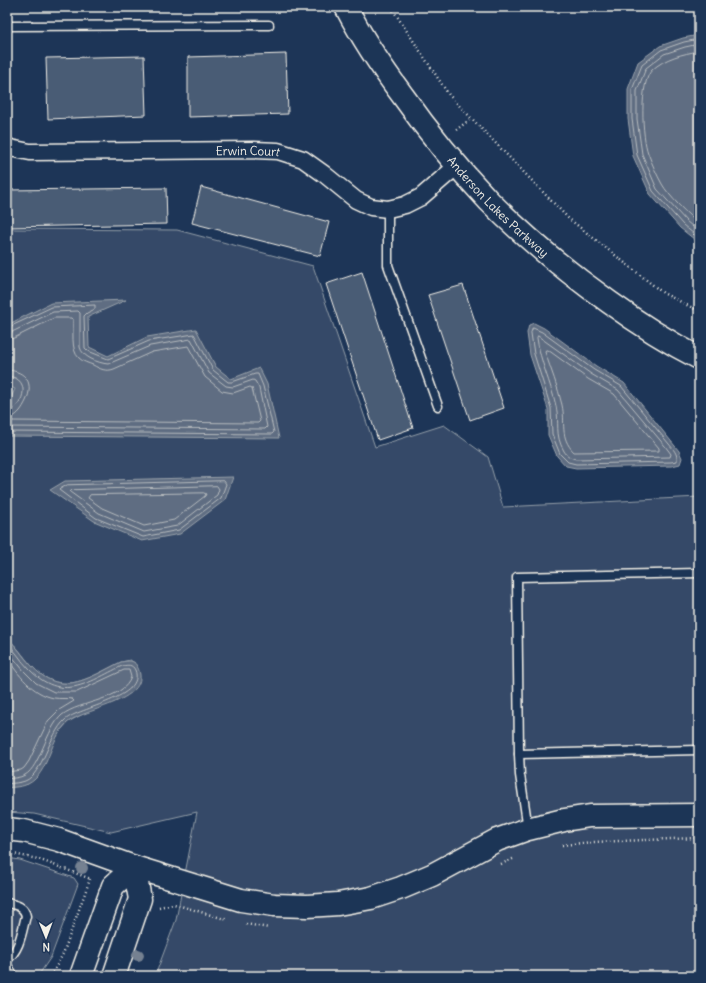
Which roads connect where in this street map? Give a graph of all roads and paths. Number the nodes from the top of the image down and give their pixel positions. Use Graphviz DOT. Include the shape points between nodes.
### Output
graph roads {
  1 [pos="346,7"];
  2 [pos="391,7"];
  3 [pos="269,24"];
  4 [pos="7,26"];
  5 [pos="7,146"];
  6 [pos="458,165"];
  7 [pos="388,209"];
  8 [pos="699,311"];
  9 [pos="699,358"];
  10 [pos="438,406"];
  11 [pos="699,573"];
  12 [pos="699,750"];
  13 [pos="519,754"];
  14 [pos="699,815"];
  15 [pos="7,829"];
  16 [pos="528,829"];
  17 [pos="7,852"];
  18 [pos="134,867"];
  19 [pos="90,879"];
  20 [pos="96,880"];
  21 [pos="7,903"];
  22 [pos="7,959"];
  23 [pos="7,966"];
  24 [pos="14,976"];
  25 [pos="51,976"];
  26 [pos="81,976"];
  27 [pos="114,976"];
  1 -- 6 [label="street, Anderson Lakes Parkway" via="385,71 429,132"];
  2 -- 8 [label="path" via="449,95 568,218 662,293"];
  3 -- 4 [label="lane"];
  5 -- 7 [label="street, Erwin Court" via="30,152 278,151 303,159 356,200 371,207"];
  6 -- 7 [label="street, Erwin Court" via="421,197 405,205"];
  6 -- 9 [label="street, Anderson Lakes Parkway" via="489,201 580,281 640,324"];
  7 -- 10 [label="lane" via="388,265"];
  11 -- 13 [label="lane" via="517,577"];
  12 -- 13 [label="lane"];
  13 -- 16 [label="lane"];
  14 -- 16 [label="street" via="590,816"];
  15 -- 18 [label="street" via="59,840"];
  16 -- 18 [label="street" via="497,840 432,875 401,888 371,898 338,904 274,905 241,900"];
  17 -- 19 [label="path" via="38,859"];
  18 -- 26 [label="street" via="113,886"];
  18 -- 27 [label="street" via="140,899"];
  19 -- 20 [label="path"];
  19 -- 25 [label="path" via="63,954"];
  21 -- 22 [label="lane" via="19,906 25,911 26,916 17,948"];
  23 -- 24 [label="lane"];
}
